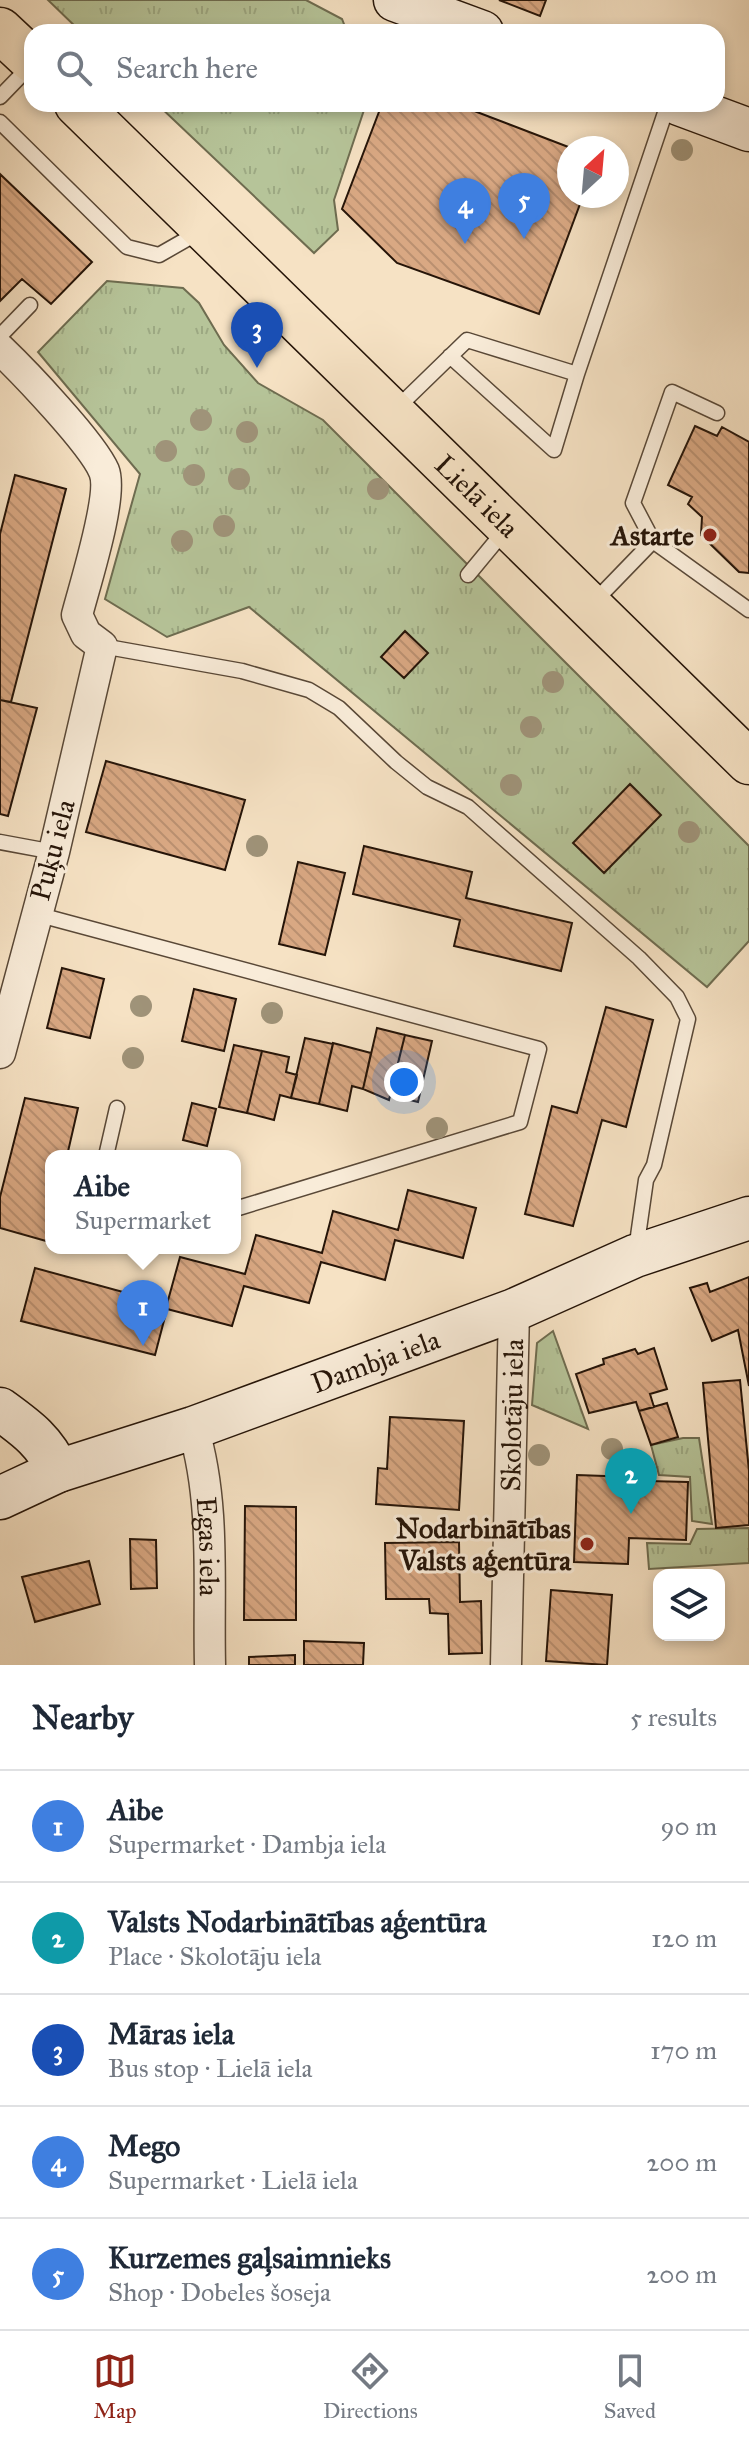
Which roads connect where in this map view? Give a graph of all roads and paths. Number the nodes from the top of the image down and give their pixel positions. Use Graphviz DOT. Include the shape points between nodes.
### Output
graph roads {
  1 [pos="395,0"];
  2 [pos="460,24"];
  3 [pos="0,30"];
  4 [pos="24,54"];
  5 [pos="24,71"];
  6 [pos="0,97"];
  7 [pos="85,112"];
  8 [pos="665,112"];
  9 [pos="701,112"];
  10 [pos="0,122"];
  11 [pos="749,130"];
  12 [pos="205,228"];
  13 [pos="30,305"];
  14 [pos="0,336"];
  15 [pos="0,349"];
  16 [pos="450,356"];
  17 [pos="577,374"];
  18 [pos="392,413"];
  19 [pos="717,413"];
  20 [pos="509,526"];
  21 [pos="653,541"];
  22 [pos="468,575"];
  23 [pos="590,607"];
  24 [pos="749,610"];
  25 [pos="102,646"];
  26 [pos="749,762"];
  27 [pos="0,842"];
  28 [pos="54,852"];
  29 [pos="36,913"];
  30 [pos="0,1053"];
  31 [pos="117,1108"];
  32 [pos="107,1150"];
  33 [pos="241,1207"];
  34 [pos="749,1218"];
  35 [pos="635,1256"];
  36 [pos="514,1310"];
  37 [pos="0,1409"];
  38 [pos="193,1428"];
  39 [pos="58,1471"];
  40 [pos="0,1498"];
  41 [pos="210,1665"];
  42 [pos="506,1665"];
  1 -- 2 [label="street"];
  3 -- 4 [label="main road"];
  5 -- 6 [label="lane"];
  7 -- 12 [label="main road, Lielā iela"];
  8 -- 17 [label="lane"];
  9 -- 11 [label="street"];
  10 -- 12 [label="lane" via="127,247 159,255"];
  12 -- 18 [label="main road, Lielā iela"];
  13 -- 14 [label="lane"];
  15 -- 25 [label="street" via="105,472 107,497 77,615 86,634"];
  16 -- 17 [label="lane" via="467,340"];
  16 -- 17 [label="lane" via="554,450"];
  16 -- 18 [label="lane"];
  18 -- 20 [label="main road, Lielā iela"];
  19 -- 21 [label="lane" via="672,392 633,503"];
  20 -- 22 [label="lane"];
  20 -- 23 [label="main road, Lielā iela"];
  21 -- 23 [label="lane"];
  21 -- 24 [label="lane"];
  23 -- 26 [label="main road, Lielā iela"];
  25 -- 28 [label="street, Puķu iela"];
  25 -- 35 [label="lane" via="242,671 309,690 339,708 427,787 468,807 677,997 688,1019 646,1180"];
  27 -- 28 [label="lane"];
  28 -- 29 [label="street, Puķu iela"];
  29 -- 30 [label="street, Puķu iela"];
  29 -- 33 [label="lane" via="539,1049 520,1122"];
  31 -- 32 [label="lane"];
  34 -- 35 [label="street, Dambja iela"];
  35 -- 36 [label="street, Dambja iela"];
  36 -- 38 [label="street, Dambja iela"];
  36 -- 42 [label="street, Skolotāju iela"];
  37 -- 39 [label="street" via="48,1449"];
  38 -- 39 [label="street, Dambja iela"];
  38 -- 41 [label="street, Egas iela" via="205,1487"];
  39 -- 40 [label="street, Dambja iela"];
}
